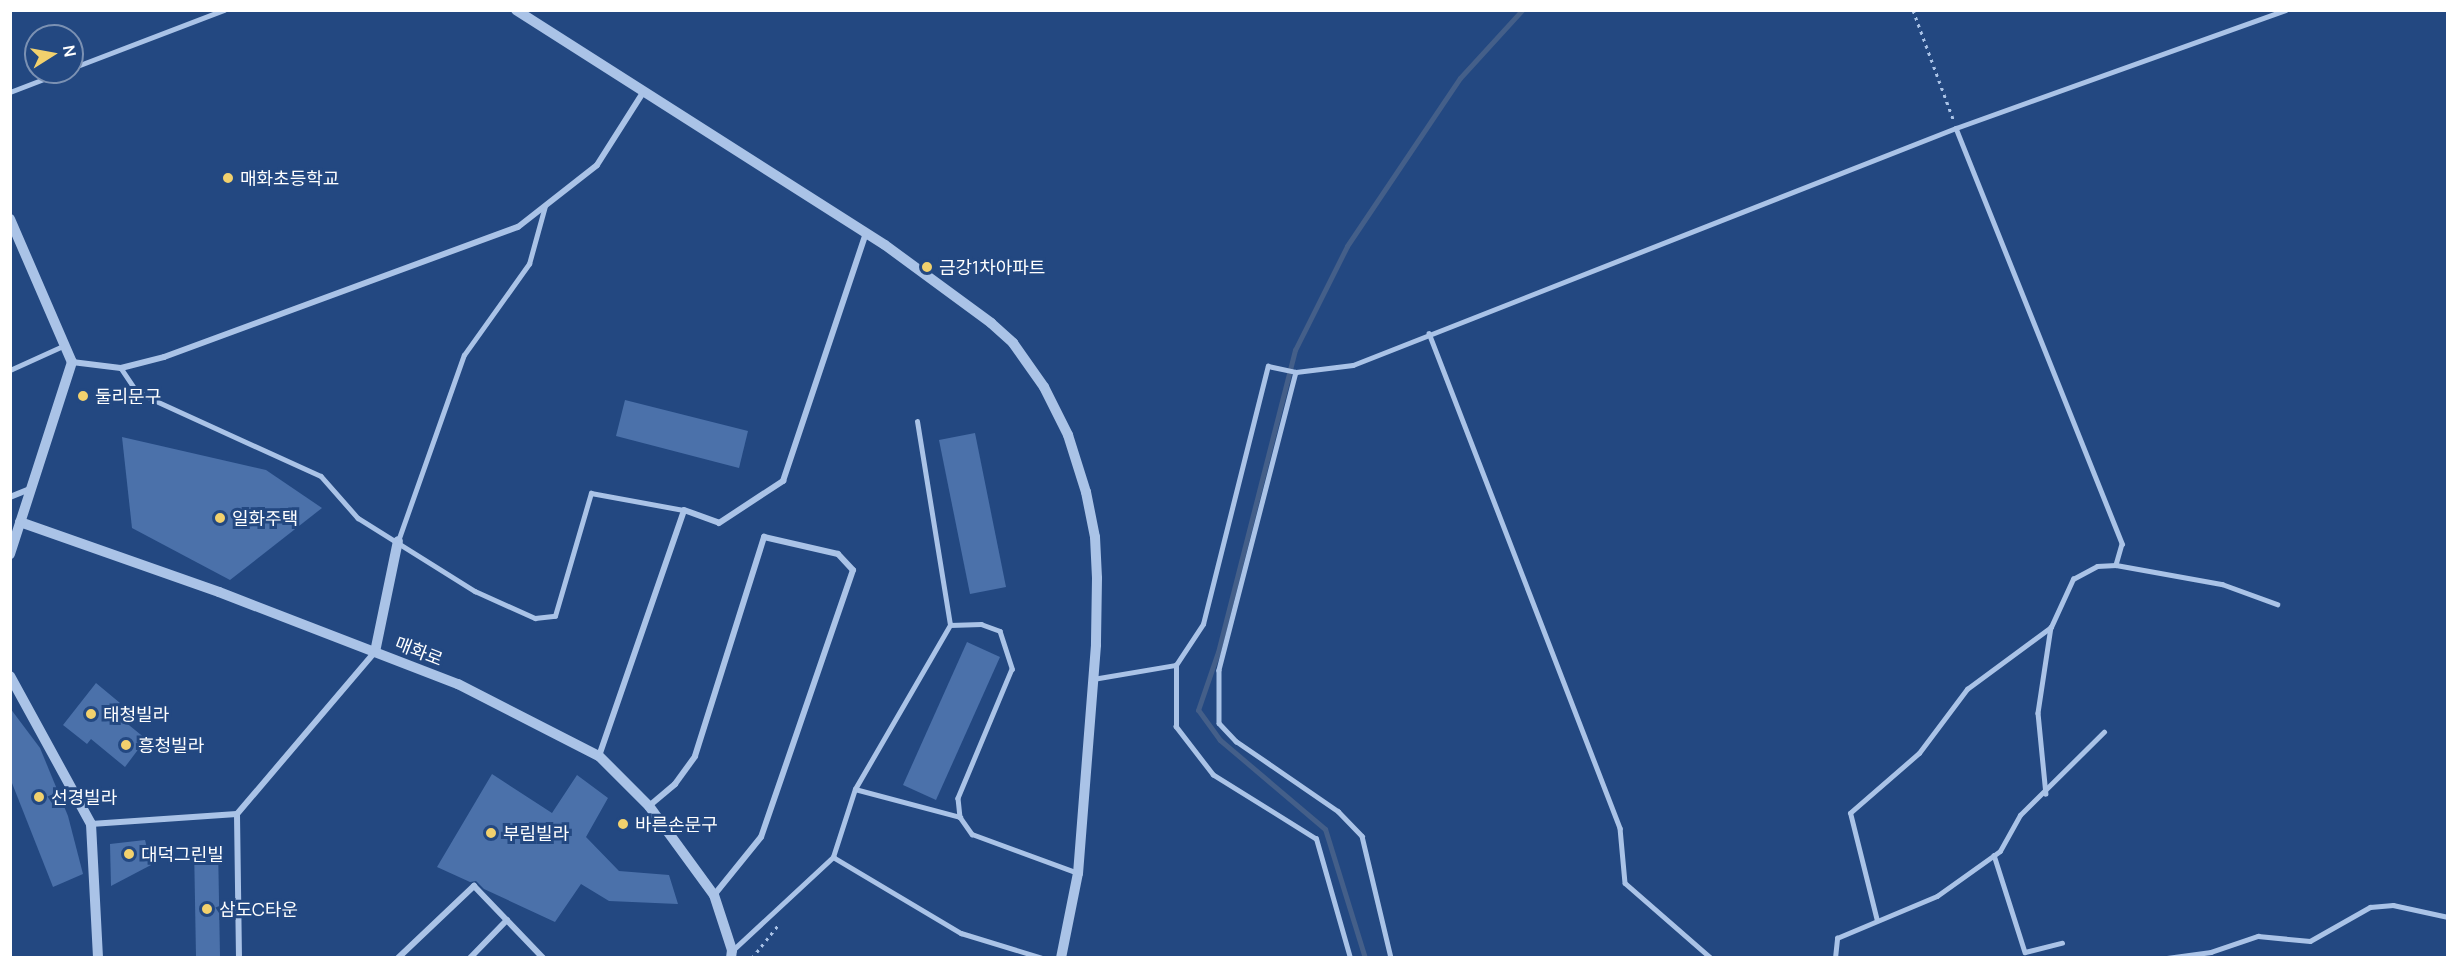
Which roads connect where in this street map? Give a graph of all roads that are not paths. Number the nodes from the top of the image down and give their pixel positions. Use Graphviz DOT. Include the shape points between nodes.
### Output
graph roads {
  1 [pos="224,10"];
  2 [pos="516,10"];
  3 [pos="2285,10"];
  4 [pos="84,63"];
  5 [pos="31,84"];
  6 [pos="10,92"];
  7 [pos="642,94"];
  8 [pos="1956,128"];
  9 [pos="545,206"];
  10 [pos="10,219"];
  11 [pos="866,233"];
  12 [pos="1430,333"];
  13 [pos="64,345"];
  14 [pos="72,362"];
  15 [pos="121,368"];
  16 [pos="10,370"];
  17 [pos="1296,372"];
  18 [pos="917,422"];
  19 [pos="31,488"];
  20 [pos="10,497"];
  21 [pos="684,510"];
  22 [pos="20,522"];
  23 [pos="398,541"];
  24 [pos="10,554"];
  25 [pos="2116,565"];
  26 [pos="2277,604"];
  27 [pos="950,625"];
  28 [pos="2051,627"];
  29 [pos="375,652"];
  30 [pos="1176,664"];
  31 [pos="10,676"];
  32 [pos="1093,679"];
  33 [pos="2104,732"];
  34 [pos="599,756"];
  35 [pos="855,789"];
  36 [pos="2046,794"];
  37 [pos="649,806"];
  38 [pos="237,814"];
  39 [pos="960,817"];
  40 [pos="91,824"];
  41 [pos="1994,855"];
  42 [pos="832,857"];
  43 [pos="1078,873"];
  44 [pos="714,895"];
  45 [pos="2448,917"];
  46 [pos="507,920"];
  47 [pos="1877,921"];
  48 [pos="2062,943"];
  49 [pos="732,954"];
  50 [pos="2025,955"];
  51 [pos="98,957"];
  52 [pos="239,957"];
  53 [pos="399,957"];
  54 [pos="470,957"];
  55 [pos="543,957"];
  56 [pos="1043,957"];
  57 [pos="1061,957"];
  58 [pos="1350,957"];
  59 [pos="1391,957"];
  60 [pos="1711,957"];
  61 [pos="1835,957"];
  62 [pos="2167,957"];
  1 -- 4 [label="lane"];
  2 -- 7 [label="street"];
  3 -- 8 [label="lane"];
  5 -- 6 [label="lane"];
  7 -- 9 [label="street" via="597,165"];
  7 -- 11 [label="street"];
  8 -- 12 [label="lane"];
  8 -- 25 [label="lane" via="2122,544"];
  9 -- 15 [label="street" via="518,227 164,357"];
  9 -- 23 [label="lane" via="529,264 464,355"];
  10 -- 13 [label="street"];
  11 -- 21 [label="street" via="783,481 719,523"];
  11 -- 32 [label="street" via="991,323 1012,343 1044,387 1068,435 1095,537"];
  12 -- 17 [label="lane" via="1353,365"];
  12 -- 60 [label="lane" via="1620,828 1625,883"];
  13 -- 14 [label="street"];
  13 -- 16 [label="lane"];
  14 -- 15 [label="street"];
  14 -- 19 [label="street"];
  15 -- 23 [label="lane" via="135,389 154,400 321,476 358,518"];
  17 -- 30 [label="lane" via="1269,366 1203,624"];
  17 -- 59 [label="lane" via="1219,670 1219,723 1236,741 1338,811 1362,836"];
  18 -- 27 [label="lane"];
  19 -- 20 [label="street"];
  19 -- 22 [label="street"];
  21 -- 23 [label="lane" via="591,493 555,616 545,619 474,591"];
  21 -- 34 [label="street"];
  22 -- 24 [label="street"];
  22 -- 29 [label="street, 매화로"];
  23 -- 29 [label="street"];
  25 -- 26 [label="lane" via="2222,584"];
  25 -- 28 [label="lane" via="2097,566 2073,579"];
  27 -- 35 [label="lane"];
  27 -- 39 [label="lane" via="981,624 1000,631 1012,669 958,798"];
  28 -- 36 [label="lane" via="2038,713"];
  28 -- 47 [label="lane" via="1967,689 1919,753 1850,813"];
  29 -- 34 [label="street, 매화로" via="458,684"];
  29 -- 38 [label="street"];
  30 -- 32 [label="lane"];
  30 -- 58 [label="lane" via="1176,727 1213,775 1316,839"];
  31 -- 40 [label="street"];
  32 -- 43 [label="street"];
  33 -- 36 [label="lane"];
  34 -- 37 [label="street, 매화로"];
  35 -- 39 [label="lane"];
  35 -- 42 [label="lane"];
  36 -- 41 [label="lane" via="2020,815"];
  37 -- 44 [label="street, 매화로"];
  37 -- 44 [label="street" via="675,784 695,756 764,537 838,554 853,570 761,837"];
  38 -- 40 [label="street"];
  38 -- 52 [label="street"];
  39 -- 43 [label="lane" via="972,834"];
  40 -- 51 [label="street"];
  41 -- 47 [label="lane" via="1937,896"];
  41 -- 50 [label="lane"];
  42 -- 49 [label="lane"];
  42 -- 56 [label="lane" via="961,933"];
  43 -- 57 [label="street"];
  44 -- 49 [label="street, 매화로"];
  45 -- 62 [label="lane" via="2393,905 2370,907 2310,941 2258,936 2211,952"];
  46 -- 53 [label="street" via="474,886"];
  46 -- 54 [label="street"];
  46 -- 55 [label="street"];
  47 -- 61 [label="lane" via="1837,938"];
  48 -- 50 [label="lane"];
}
